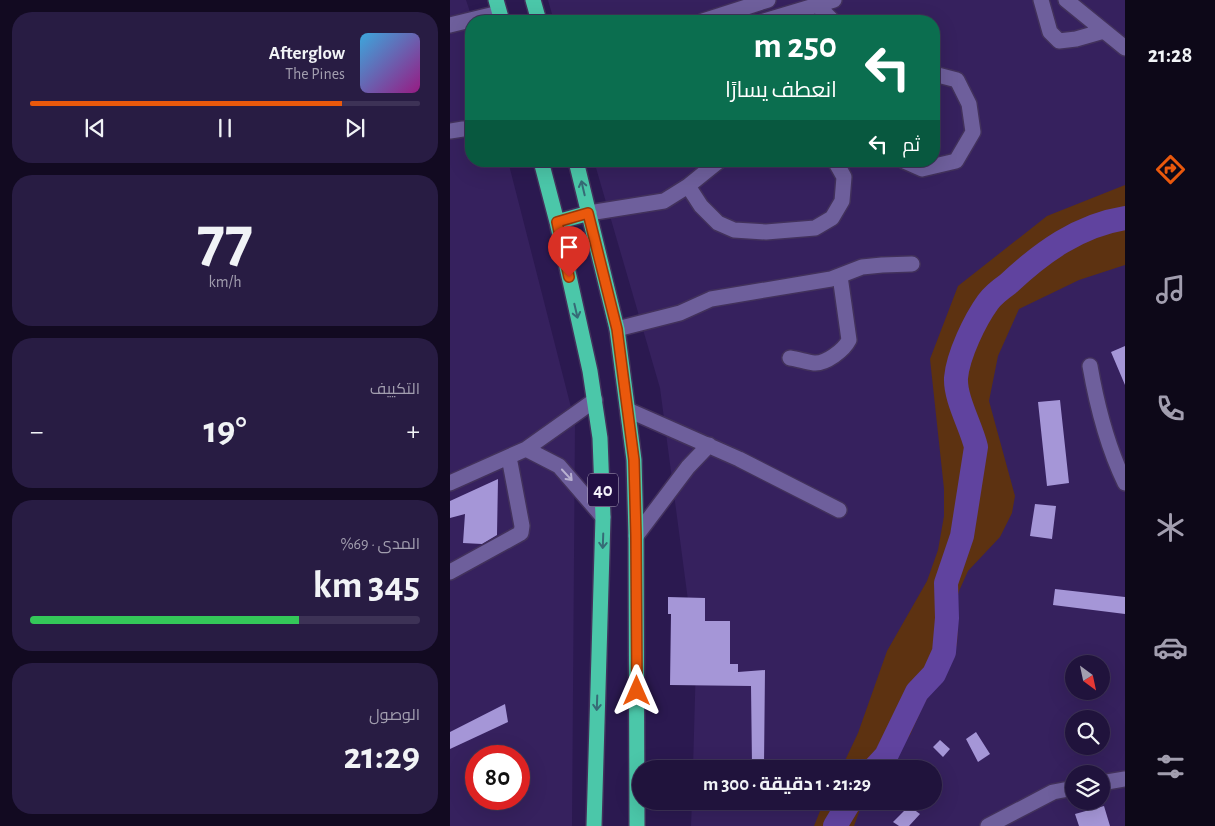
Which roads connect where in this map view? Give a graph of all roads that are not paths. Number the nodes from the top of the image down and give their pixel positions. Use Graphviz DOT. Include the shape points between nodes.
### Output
graph roads {
  1 [pos="533,0"];
  2 [pos="768,0"];
  3 [pos="834,0"];
  4 [pos="1042,0"];
  5 [pos="1066,0"];
  6 [pos="817,5"];
  7 [pos="499,11"];
  8 [pos="485,15"];
  9 [pos="537,15"];
  10 [pos="722,15"];
  11 [pos="784,15"];
  12 [pos="828,15"];
  13 [pos="465,21"];
  14 [pos="450,25"];
  15 [pos="1104,31"];
  16 [pos="1125,48"];
  17 [pos="940,76"];
  18 [pos="465,128"];
  19 [pos="450,131"];
  20 [pos="940,165"];
  21 [pos="543,167"];
  22 [pos="577,167"];
  23 [pos="712,167"];
  24 [pos="838,167"];
  25 [pos="918,167"];
  26 [pos="930,167"];
  27 [pos="688,186"];
  28 [pos="588,213"];
  29 [pos="557,222"];
  30 [pos="912,264"];
  31 [pos="840,276"];
  32 [pos="617,329"];
  33 [pos="790,358"];
  34 [pos="1090,366"];
  35 [pos="595,400"];
  36 [pos="628,410"];
  37 [pos="709,445"];
  38 [pos="526,450"];
  39 [pos="509,457"];
  40 [pos="450,483"];
  41 [pos="1125,483"];
  42 [pos="839,510"];
  43 [pos="603,517"];
  44 [pos="636,536"];
  45 [pos="450,572"];
  46 [pos="1125,779"];
  47 [pos="1110,782"];
  48 [pos="1065,790"];
  49 [pos="594,826"];
  50 [pos="637,826"];
  51 [pos="988,826"];
  1 -- 9 [label="highway"];
  2 -- 10 [label="street"];
  3 -- 6 [label="street"];
  4 -- 15 [label="street" via="1050,32 1059,41"];
  5 -- 15 [label="street"];
  6 -- 11 [label="street"];
  6 -- 12 [label="street"];
  7 -- 8 [label="street"];
  13 -- 14 [label="street"];
  15 -- 16 [label="street"];
  17 -- 20 [label="street" via="957,80 970,104 973,132 956,161"];
  18 -- 19 [label="street"];
  21 -- 29 [label="highway, 40"];
  28 -- 22 [label="highway, 40, one-way"];
  23 -- 27 [label="street"];
  24 -- 27 [label="street" via="844,177 842,201 832,218 815,228 766,232 734,230 718,223 700,206"];
  25 -- 26 [label="street"];
  27 -- 28 [label="street" via="664,201"];
  28 -- 29 [label="highway"];
  28 -- 32 [label="highway, 40"];
  29 -- 35 [label="highway, 40, one-way"];
  30 -- 31 [label="street" via="862,267"];
  31 -- 32 [label="street" via="711,299 680,313"];
  31 -- 33 [label="street" via="849,340 845,348 816,363"];
  32 -- 36 [label="highway, 40"];
  34 -- 41 [label="street" via="1111,452"];
  35 -- 38 [label="street"];
  35 -- 43 [label="highway, 40"];
  36 -- 37 [label="street"];
  36 -- 44 [label="highway, 40" via="634,460"];
  37 -- 42 [label="street"];
  37 -- 44 [label="street" via="688,467"];
  38 -- 39 [label="street"];
  38 -- 43 [label="street, one-way" via="559,466"];
  39 -- 40 [label="street"];
  39 -- 45 [label="street" via="521,533"];
  43 -- 49 [label="highway, 40, one-way"];
  44 -- 50 [label="highway, 40"];
  46 -- 47 [label="street"];
  48 -- 51 [label="street" via="1052,792"];
}
